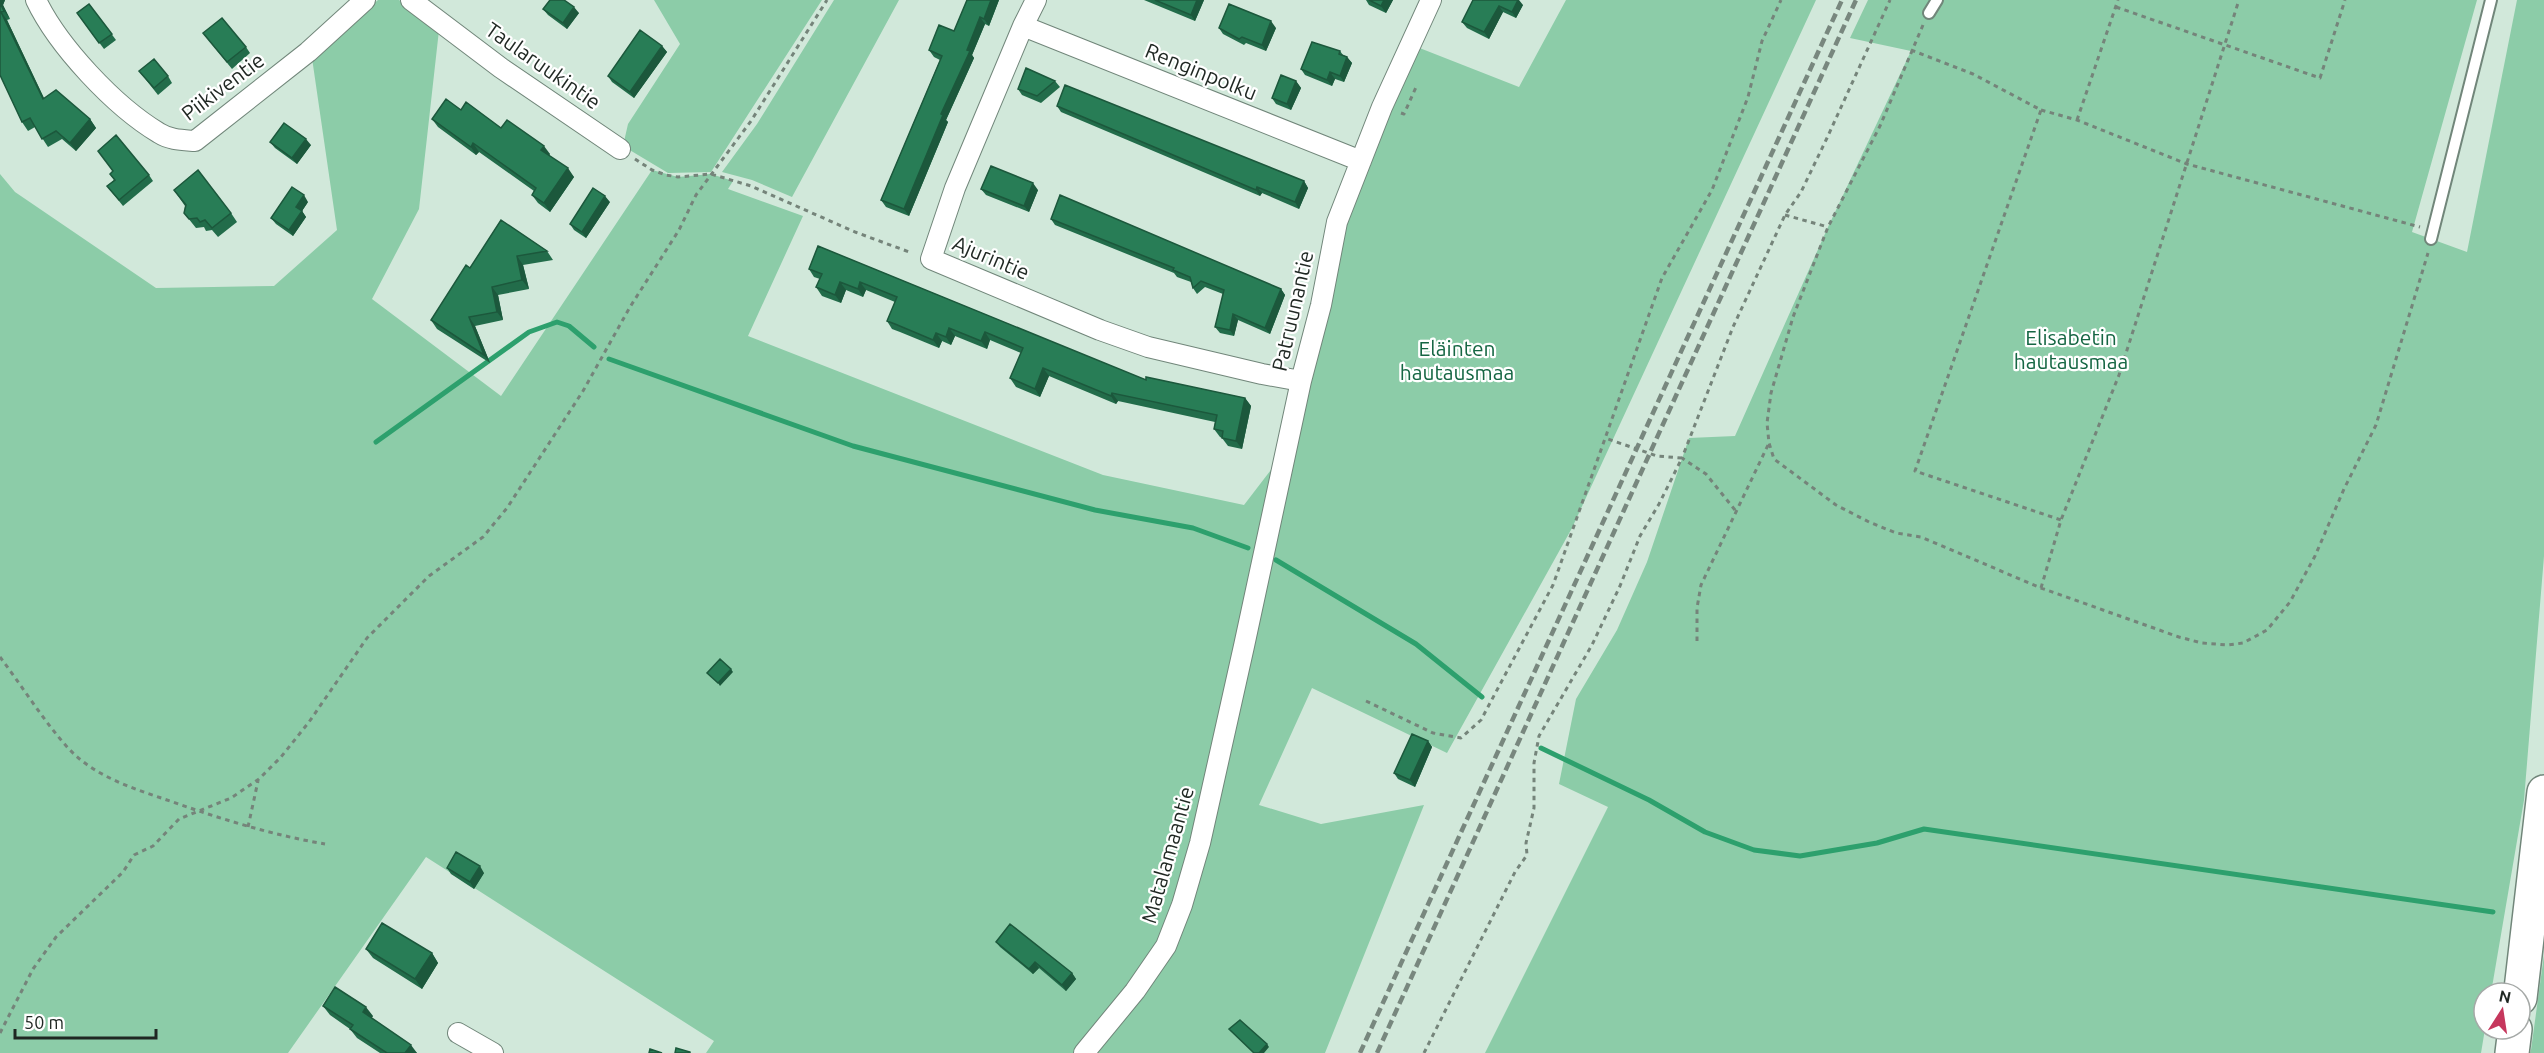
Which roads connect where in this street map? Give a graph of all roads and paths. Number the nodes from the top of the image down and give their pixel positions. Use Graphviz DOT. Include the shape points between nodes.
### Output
graph roads {
  1 [pos="36,0"];
  2 [pos="365,0"];
  3 [pos="411,0"];
  4 [pos="827,0"];
  5 [pos="1036,0"];
  6 [pos="1431,0"];
  7 [pos="1781,0"];
  8 [pos="1890,0"];
  9 [pos="1936,0"];
  10 [pos="2118,0"];
  11 [pos="2239,0"];
  12 [pos="2345,0"];
  13 [pos="2491,0"];
  14 [pos="2116,7"];
  15 [pos="1929,13"];
  16 [pos="1023,26"];
  17 [pos="2225,47"];
  18 [pos="1911,50"];
  19 [pos="2041,110"];
  20 [pos="2077,120"];
  21 [pos="620,149"];
  22 [pos="1361,161"];
  23 [pos="2187,164"];
  24 [pos="711,174"];
  25 [pos="1785,215"];
  26 [pos="1828,227"];
  27 [pos="2432,235"];
  28 [pos="931,260"];
  29 [pos="1301,381"];
  30 [pos="1605,438"];
  31 [pos="1768,443"];
  32 [pos="1682,458"];
  33 [pos="1735,510"];
  34 [pos="2061,520"];
  35 [pos="2041,588"];
  36 [pos="1696,641"];
  37 [pos="1244,646"];
  38 [pos="0,657"];
  39 [pos="1366,701"];
  40 [pos="259,779"];
  41 [pos="2544,792"];
  42 [pos="196,811"];
  43 [pos="248,827"];
  44 [pos="325,844"];
  45 [pos="2522,981"];
  46 [pos="0,1033"];
  47 [pos="458,1033"];
  48 [pos="493,1053"];
  49 [pos="1084,1053"];
  50 [pos="1424,1053"];
  1 -- 2 [label="street, Piikiventie" via="45,19 85,71 159,133 176,140 195,141 308,52"];
  3 -- 21 [label="street, Taularuukintie" via="501,68"];
  4 -- 24 [label="path" via="751,121"];
  5 -- 16 [label="street, Ajurintie"];
  6 -- 22 [label="street, Patruunantie"];
  7 -- 30 [label="path" via="1761,41 1748,97 1712,190 1662,278"];
  8 -- 25 [label="path" via="1811,170"];
  9 -- 15 [label="lane"];
  10 -- 14 [label="path"];
  11 -- 17 [label="path"];
  12 -- 17 [label="path" via="2320,78"];
  13 -- 27 [label="lane"];
  14 -- 17 [label="path"];
  14 -- 20 [label="path"];
  15 -- 18 [label="path"];
  16 -- 22 [label="street, Renginpolku"];
  16 -- 28 [label="street, Ajurintie" via="955,188"];
  17 -- 23 [label="path"];
  18 -- 19 [label="path" via="1973,74"];
  18 -- 26 [label="path" via="1880,126"];
  19 -- 20 [label="path"];
  19 -- 34 [label="path" via="1915,471"];
  20 -- 23 [label="path"];
  21 -- 24 [label="path" via="666,175"];
  22 -- 29 [label="street, Patruunantie" via="1337,222"];
  23 -- 27 [label="path"];
  23 -- 34 [label="path" via="2119,375"];
  24 -- 28 [label="path" via="751,186 855,232"];
  24 -- 40 [label="path" via="516,496 483,537 429,576 367,638 309,722"];
  25 -- 26 [label="path"];
  25 -- 32 [label="path" via="1716,365"];
  26 -- 31 [label="path" via="1793,317 1771,393"];
  27 -- 35 [label="path" via="2376,425 2310,566 2290,602 2267,630 2244,643 2202,643"];
  28 -- 29 [label="street, Ajurintie" via="1149,347"];
  29 -- 37 [label="street, Patruunantie"];
  30 -- 32 [label="path" via="1657,456"];
  30 -- 39 [label="path" via="1553,585 1480,720 1461,738 1433,734"];
  31 -- 33 [label="path"];
  31 -- 35 [label="path" via="1774,459 1836,505 1869,522 1921,537"];
  32 -- 33 [label="path" via="1706,474"];
  32 -- 50 [label="path" via="1640,536 1592,645 1539,736 1527,855"];
  33 -- 36 [label="path" via="1701,585"];
  34 -- 35 [label="path"];
  37 -- 49 [label="street, Matalamaantie" via="1200,843 1166,946"];
  38 -- 42 [label="path" via="69,750 122,784"];
  40 -- 42 [label="path" via="231,798"];
  40 -- 43 [label="path"];
  41 -- 45 [label="highway"];
  42 -- 43 [label="path"];
  42 -- 46 [label="path" via="179,819 153,846 134,855 123,872 62,930 33,969"];
  43 -- 44 [label="path"];
  47 -- 48 [label="street"];
}
